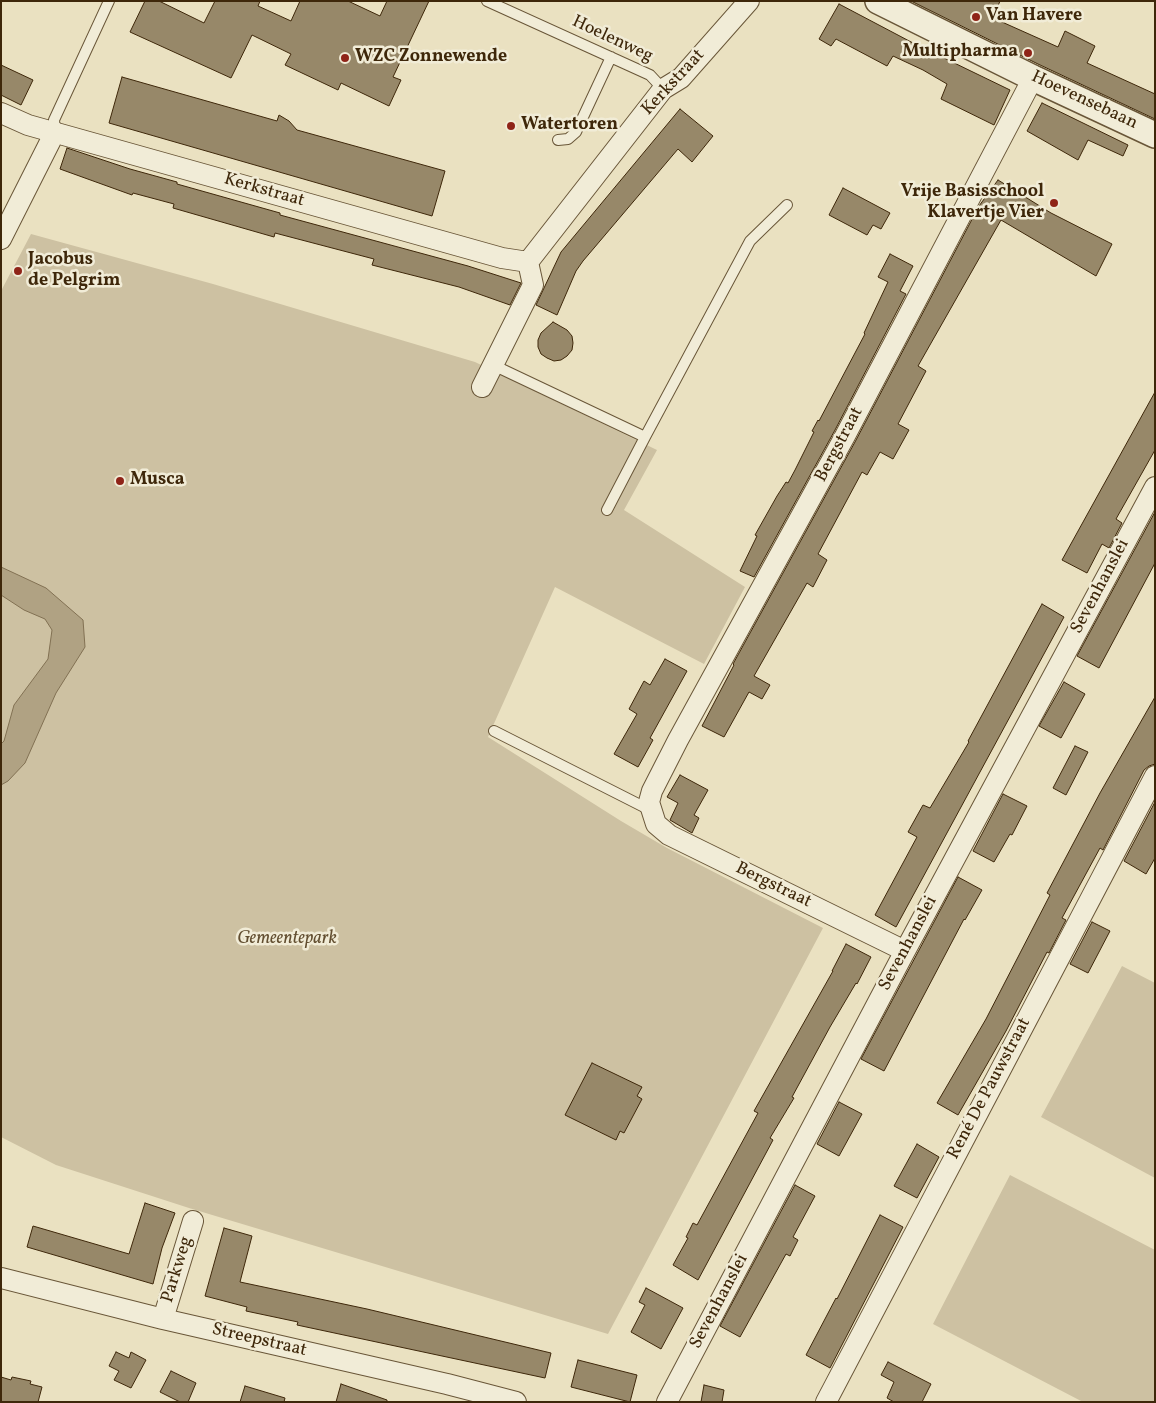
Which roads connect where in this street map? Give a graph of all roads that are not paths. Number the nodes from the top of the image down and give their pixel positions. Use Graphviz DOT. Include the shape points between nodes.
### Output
graph roads {
  1 [pos="109,1"];
  2 [pos="487,1"];
  3 [pos="749,1"];
  4 [pos="878,1"];
  5 [pos="612,57"];
  6 [pos="1033,78"];
  7 [pos="663,89"];
  8 [pos="1,113"];
  9 [pos="55,132"];
  10 [pos="1155,135"];
  11 [pos="558,140"];
  12 [pos="788,204"];
  13 [pos="1,239"];
  14 [pos="528,262"];
  15 [pos="493,366"];
  16 [pos="482,387"];
  17 [pos="645,437"];
  18 [pos="1155,488"];
  19 [pos="607,510"];
  20 [pos="494,731"];
  21 [pos="1155,776"];
  22 [pos="651,811"];
  23 [pos="905,951"];
  24 [pos="193,1221"];
  25 [pos="1,1278"];
  26 [pos="163,1319"];
  27 [pos="516,1402"];
  28 [pos="667,1402"];
  29 [pos="826,1402"];
  1 -- 9 [label="lane" via="54,120"];
  2 -- 5 [label="lane, Hoelenweg"];
  3 -- 7 [label="street, Kerkstraat" via="681,78"];
  4 -- 6 [label="street, Hoevensebaan"];
  5 -- 7 [label="lane, Hoelenweg" via="650,74"];
  5 -- 11 [label="lane" via="576,132 568,139"];
  6 -- 10 [label="street, Hoevensebaan"];
  6 -- 22 [label="street, Bergstraat" via="845,436 678,740 652,791"];
  7 -- 14 [label="street, Kerkstraat"];
  8 -- 9 [label="street, Kerkstraat"];
  9 -- 13 [label="street"];
  9 -- 14 [label="street, Kerkstraat" via="502,258"];
  12 -- 17 [label="lane" via="750,241"];
  14 -- 15 [label="street" via="533,285"];
  15 -- 16 [label="street"];
  15 -- 17 [label="lane"];
  17 -- 19 [label="lane"];
  18 -- 23 [label="street, Sevenhanslei"];
  20 -- 22 [label="lane, Bergstraat"];
  21 -- 29 [label="street, René De Pauwstraat"];
  22 -- 23 [label="street, Bergstraat" via="656,824 670,835"];
  23 -- 28 [label="street, Sevenhanslei"];
  24 -- 26 [label="street, Parkweg"];
  25 -- 26 [label="street, Streepstraat"];
  26 -- 27 [label="street, Streepstraat"];
}
